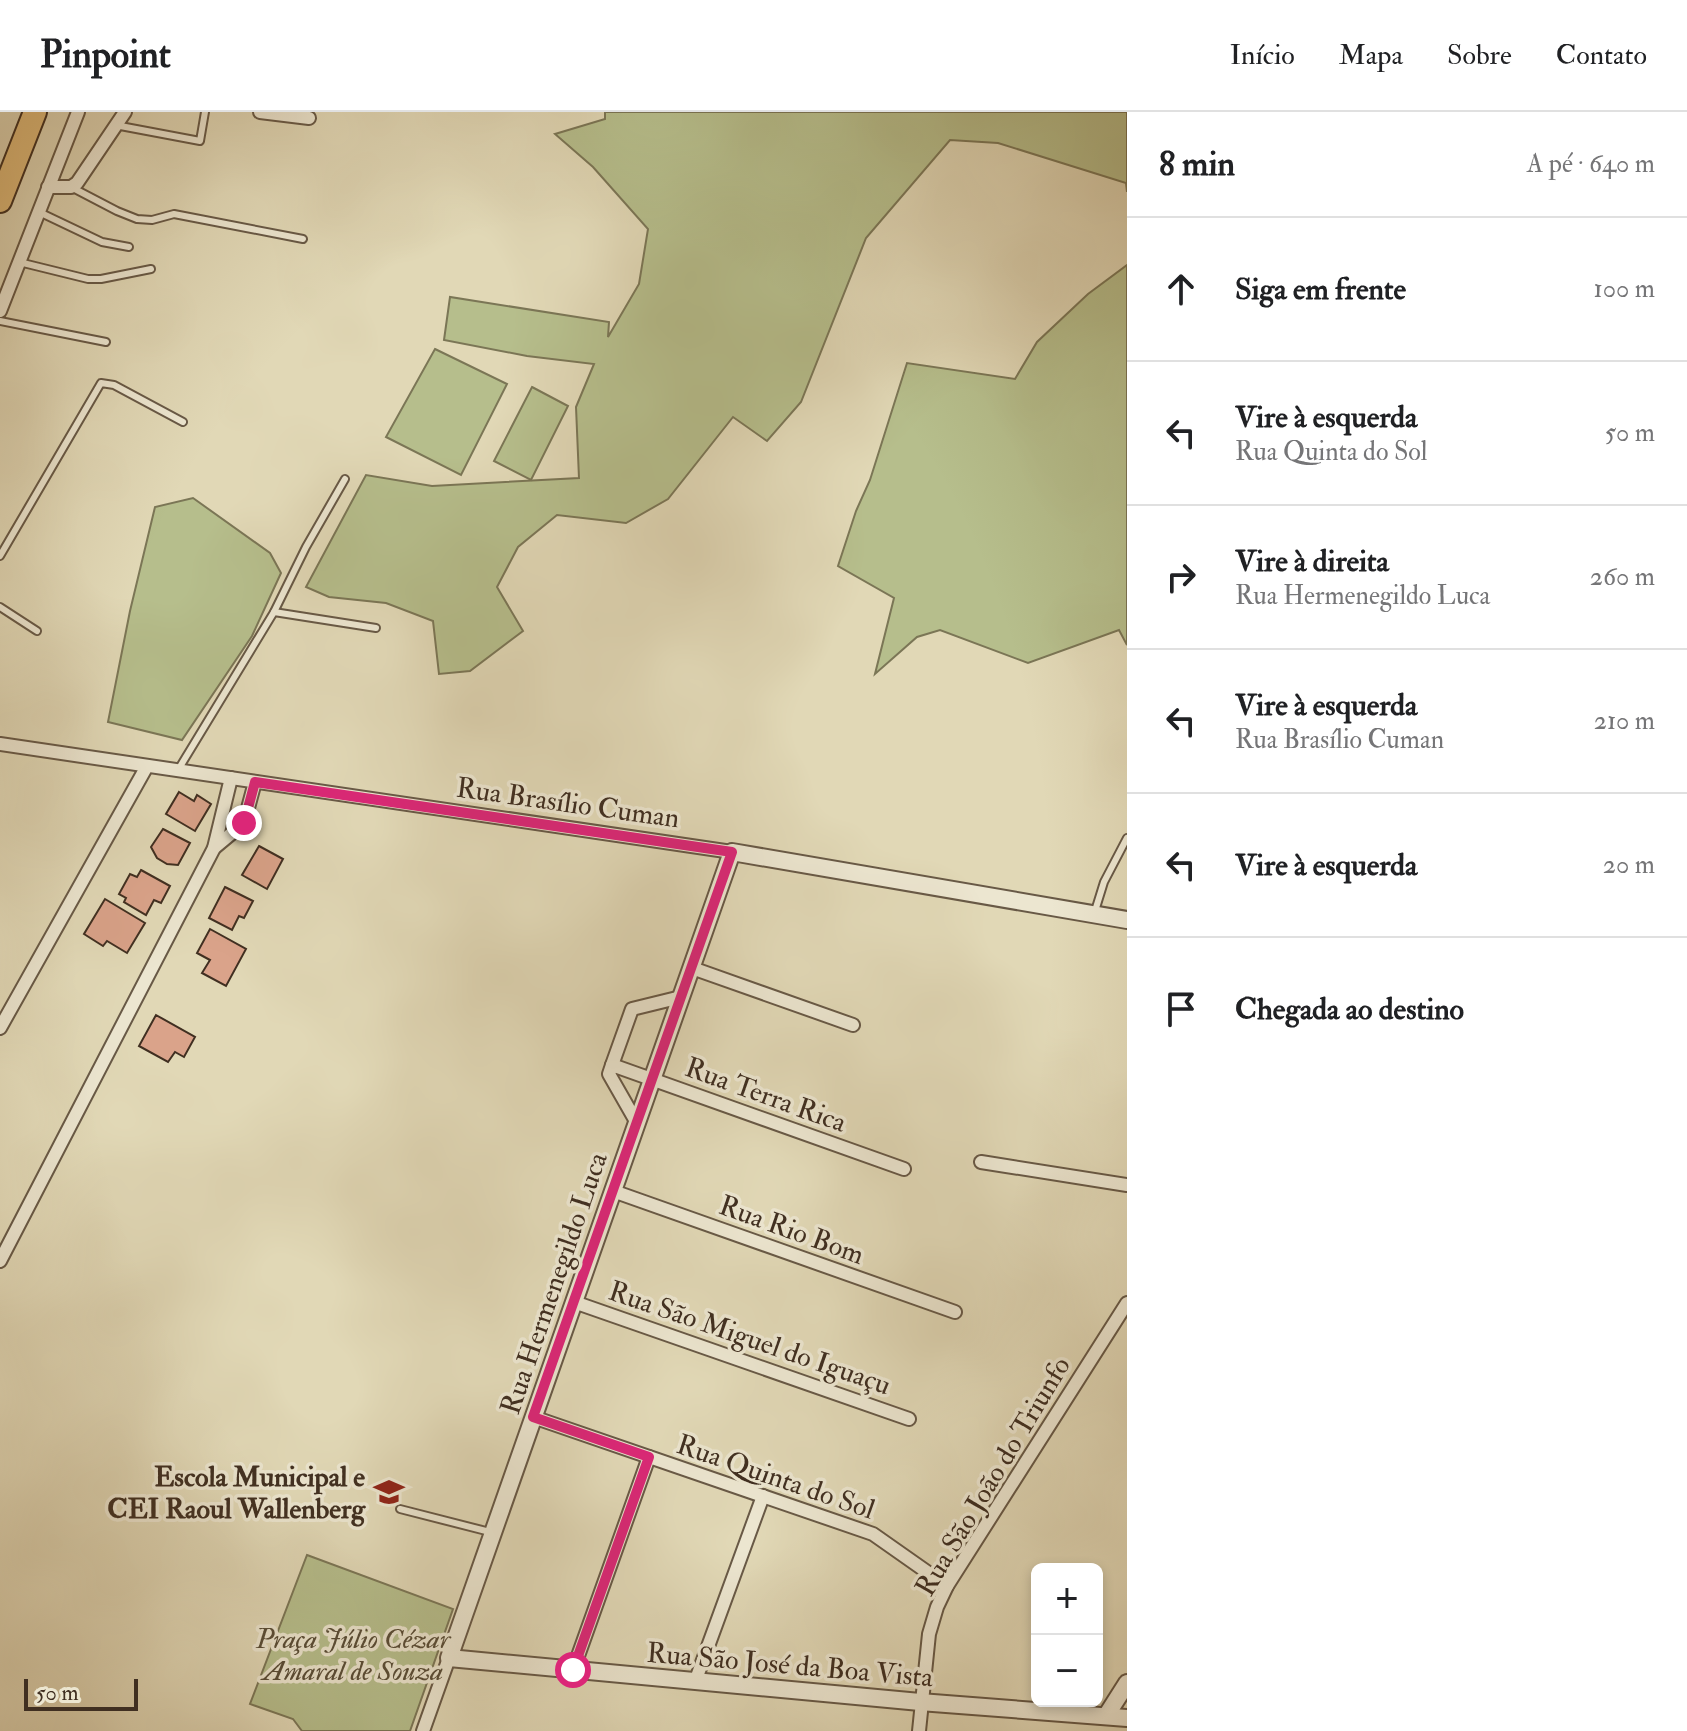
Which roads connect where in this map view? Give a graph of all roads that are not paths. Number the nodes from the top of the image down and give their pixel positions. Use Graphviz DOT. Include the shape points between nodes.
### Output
graph roads {
  1 [pos="35,112"];
  2 [pos="78,112"];
  3 [pos="125,112"];
  4 [pos="205,112"];
  5 [pos="260,112"];
  6 [pos="309,118"];
  7 [pos="115,125"];
  8 [pos="48,187"];
  9 [pos="71,187"];
  10 [pos="0,201"];
  11 [pos="39,212"];
  12 [pos="303,239"];
  13 [pos="129,247"];
  14 [pos="19,262"];
  15 [pos="151,269"];
  16 [pos="0,311"];
  17 [pos="0,321"];
  18 [pos="106,342"];
  19 [pos="183,422"];
  20 [pos="345,479"];
  21 [pos="0,556"];
  22 [pos="0,607"];
  23 [pos="274,612"];
  24 [pos="376,628"];
  25 [pos="37,631"];
  26 [pos="0,744"];
  27 [pos="147,766"];
  28 [pos="178,770"];
  29 [pos="231,778"];
  30 [pos="255,782"];
  31 [pos="1127,838"];
  32 [pos="214,848"];
  33 [pos="732,852"];
  34 [pos="1094,915"];
  35 [pos="1127,920"];
  36 [pos="692,968"];
  37 [pos="681,997"];
  38 [pos="853,1025"];
  39 [pos="0,1028"];
  40 [pos="612,1065"];
  41 [pos="652,1079"];
  42 [pos="637,1123"];
  43 [pos="981,1162"];
  44 [pos="904,1169"];
  45 [pos="1127,1185"];
  46 [pos="613,1191"];
  47 [pos="0,1261"];
  48 [pos="574,1302"];
  49 [pos="1127,1303"];
  50 [pos="955,1312"];
  51 [pos="533,1417"];
  52 [pos="909,1419"];
  53 [pos="649,1457"];
  54 [pos="763,1496"];
  55 [pos="400,1509"];
  56 [pos="493,1533"];
  57 [pos="947,1586"];
  58 [pos="449,1658"];
  59 [pos="573,1670"];
  60 [pos="695,1682"];
  61 [pos="1127,1683"];
  62 [pos="920,1702"];
  63 [pos="1106,1716"];
  64 [pos="1127,1718"];
  65 [pos="423,1731"];
  66 [pos="919,1731"];
  1 -- 10 [label="highway"];
  2 -- 8 [label="street"];
  3 -- 7 [label="street"];
  4 -- 7 [label="lane" via="200,141"];
  5 -- 6 [label="street"];
  7 -- 9 [label="street"];
  8 -- 9 [label="street"];
  8 -- 11 [label="street"];
  9 -- 12 [label="lane" via="137,219 174,214"];
  11 -- 13 [label="lane" via="102,242"];
  11 -- 14 [label="street"];
  14 -- 15 [label="lane" via="88,279"];
  14 -- 16 [label="street"];
  17 -- 18 [label="lane"];
  19 -- 21 [label="lane" via="101,383"];
  20 -- 23 [label="lane"];
  22 -- 25 [label="lane"];
  23 -- 24 [label="lane"];
  23 -- 28 [label="lane"];
  26 -- 27 [label="street, Rua Brasílio Cuman"];
  27 -- 28 [label="street, Rua Brasílio Cuman"];
  27 -- 39 [label="street"];
  28 -- 29 [label="street, Rua Brasílio Cuman"];
  29 -- 30 [label="street, Rua Brasílio Cuman"];
  29 -- 32 [label="street"];
  30 -- 32 [label="street" via="244,823"];
  30 -- 33 [label="street, Rua Brasílio Cuman"];
  31 -- 34 [label="lane"];
  32 -- 47 [label="street"];
  33 -- 34 [label="street, Rua Brasílio Cuman"];
  33 -- 36 [label="street, Rua Hermenegildo Luca"];
  34 -- 35 [label="street, Rua Brasílio Cuman"];
  36 -- 37 [label="street, Rua Hermenegildo Luca"];
  36 -- 38 [label="street"];
  37 -- 40 [label="street" via="632,1009"];
  37 -- 41 [label="street, Rua Hermenegildo Luca"];
  40 -- 41 [label="street, Rua Terra Rica"];
  40 -- 42 [label="street" via="609,1074"];
  41 -- 42 [label="street, Rua Hermenegildo Luca"];
  41 -- 44 [label="street, Rua Terra Rica"];
  42 -- 46 [label="street, Rua Hermenegildo Luca"];
  43 -- 45 [label="street"];
  46 -- 48 [label="street, Rua Hermenegildo Luca"];
  46 -- 50 [label="street, Rua Rio Bom"];
  48 -- 51 [label="street, Rua Hermenegildo Luca"];
  48 -- 52 [label="street, Rua São Miguel do Iguaçu"];
  49 -- 57 [label="street, Rua São João do Triunfo"];
  51 -- 53 [label="street, Rua Quinta do Sol"];
  51 -- 56 [label="street, Rua Hermenegildo Luca"];
  53 -- 54 [label="street, Rua Quinta do Sol"];
  53 -- 59 [label="street"];
  54 -- 57 [label="street, Rua Quinta do Sol" via="873,1534"];
  54 -- 60 [label="street"];
  55 -- 56 [label="lane"];
  56 -- 58 [label="street, Rua Hermenegildo Luca"];
  57 -- 62 [label="street, Rua São João do Triunfo" via="929,1634"];
  58 -- 59 [label="street, Rua São José da Boa Vista"];
  58 -- 65 [label="street, Rua Hermenegildo Luca"];
  59 -- 60 [label="street, Rua São José da Boa Vista"];
  60 -- 62 [label="street, Rua São José da Boa Vista"];
  61 -- 63 [label="street"];
  62 -- 63 [label="street, Rua São José da Boa Vista"];
  62 -- 66 [label="street, Rua São João do Triunfo"];
  63 -- 64 [label="street, Rua São José da Boa Vista"];
}
